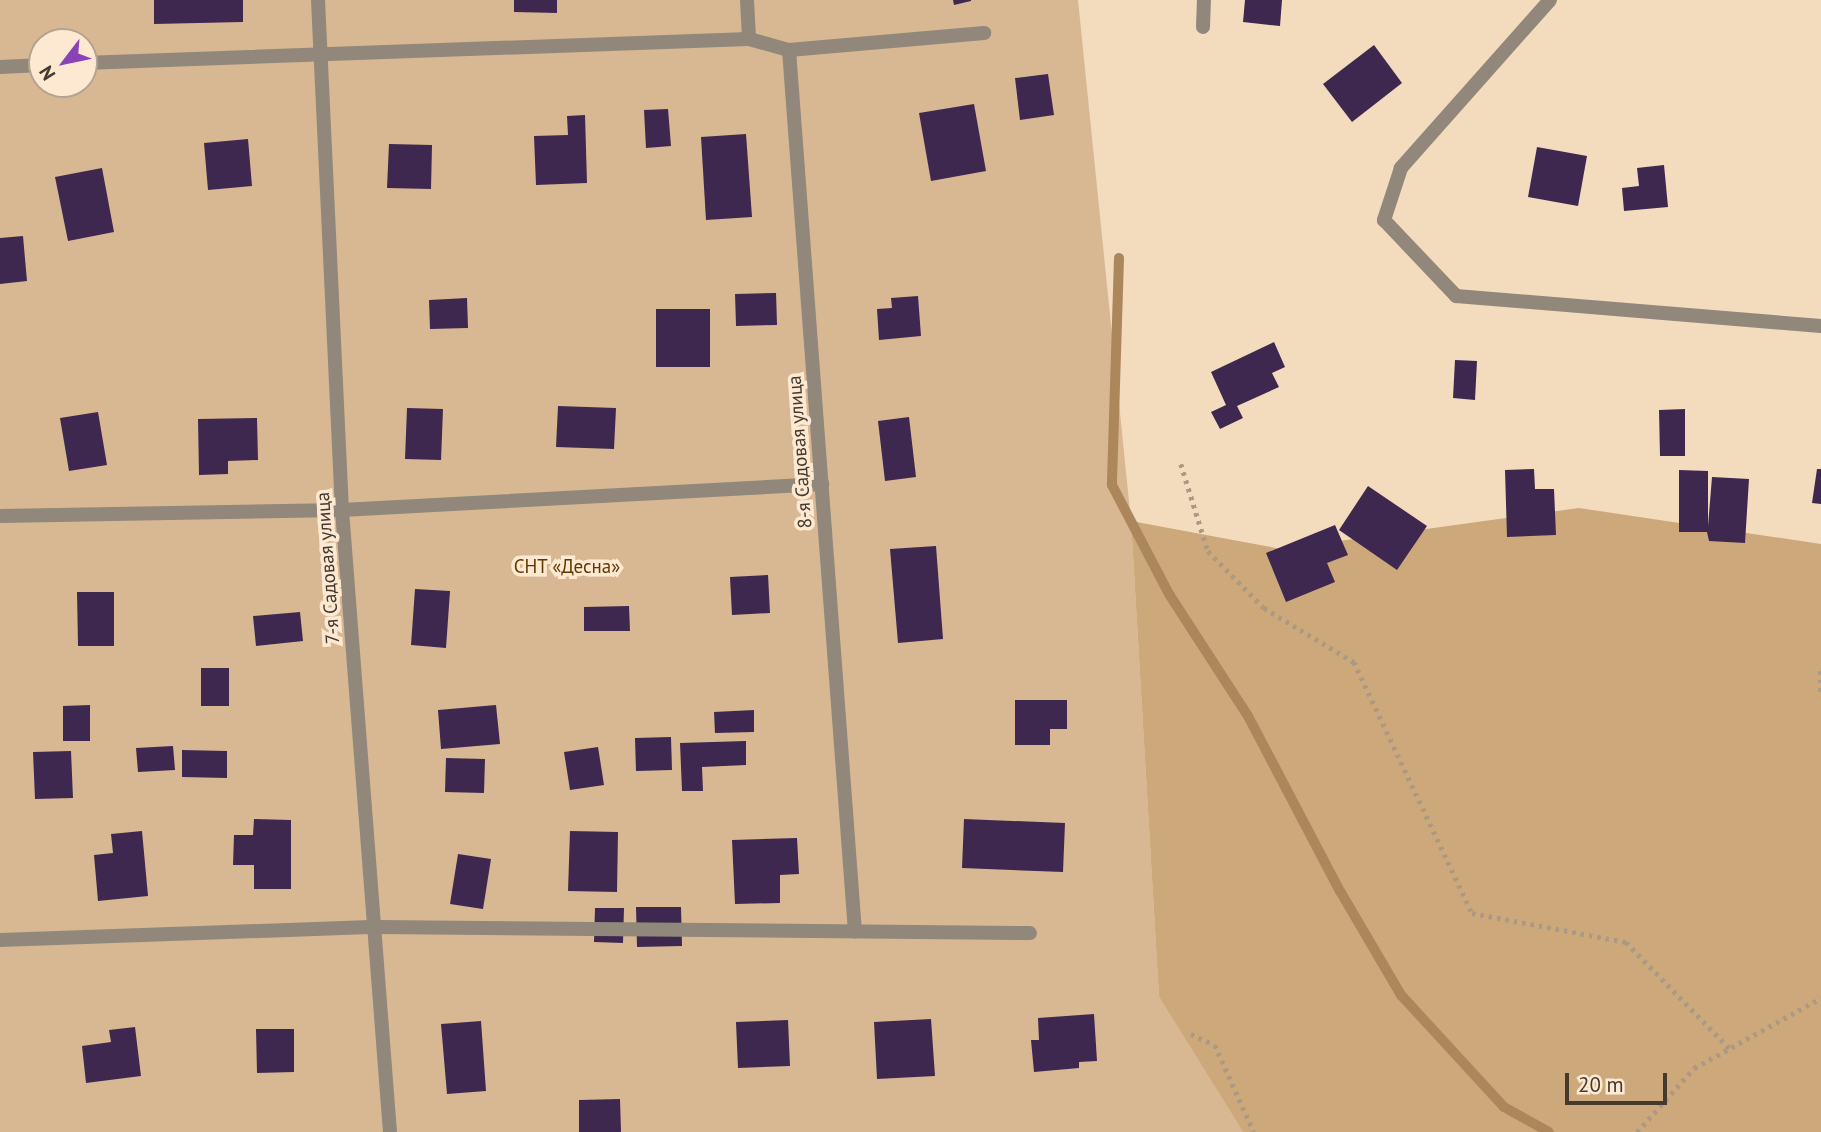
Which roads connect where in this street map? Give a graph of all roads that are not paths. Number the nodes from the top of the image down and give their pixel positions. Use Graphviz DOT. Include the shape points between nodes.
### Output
graph roads {
  1 [pos="318,0"];
  2 [pos="747,0"];
  3 [pos="1204,0"];
  4 [pos="1550,0"];
  5 [pos="1203,27"];
  6 [pos="984,33"];
  7 [pos="749,39"];
  8 [pos="789,50"];
  9 [pos="322,51"];
  10 [pos="98,62"];
  11 [pos="28,66"];
  12 [pos="0,67"];
  13 [pos="1821,326"];
  14 [pos="822,484"];
  15 [pos="342,510"];
  16 [pos="0,516"];
  17 [pos="377,927"];
  18 [pos="855,932"];
  19 [pos="1030,933"];
  20 [pos="0,940"];
  21 [pos="390,1132"];
  1 -- 9 [label="lane, 7-я Садовая улица"];
  2 -- 7 [label="lane"];
  3 -- 5 [label="lane"];
  4 -- 13 [label="lane" via="1401,168 1384,220 1456,296"];
  6 -- 8 [label="lane"];
  7 -- 8 [label="lane"];
  7 -- 9 [label="lane"];
  8 -- 14 [label="lane, 8-я Садовая улица"];
  9 -- 10 [label="lane"];
  9 -- 15 [label="lane, 7-я Садовая улица"];
  11 -- 12 [label="lane"];
  14 -- 15 [label="lane"];
  14 -- 18 [label="lane, 8-я Садовая улица"];
  15 -- 16 [label="lane"];
  15 -- 17 [label="lane, 7-я Садовая улица"];
  17 -- 18 [label="lane"];
  17 -- 20 [label="lane"];
  17 -- 21 [label="lane, 7-я Садовая улица"];
  18 -- 19 [label="lane"];
}
